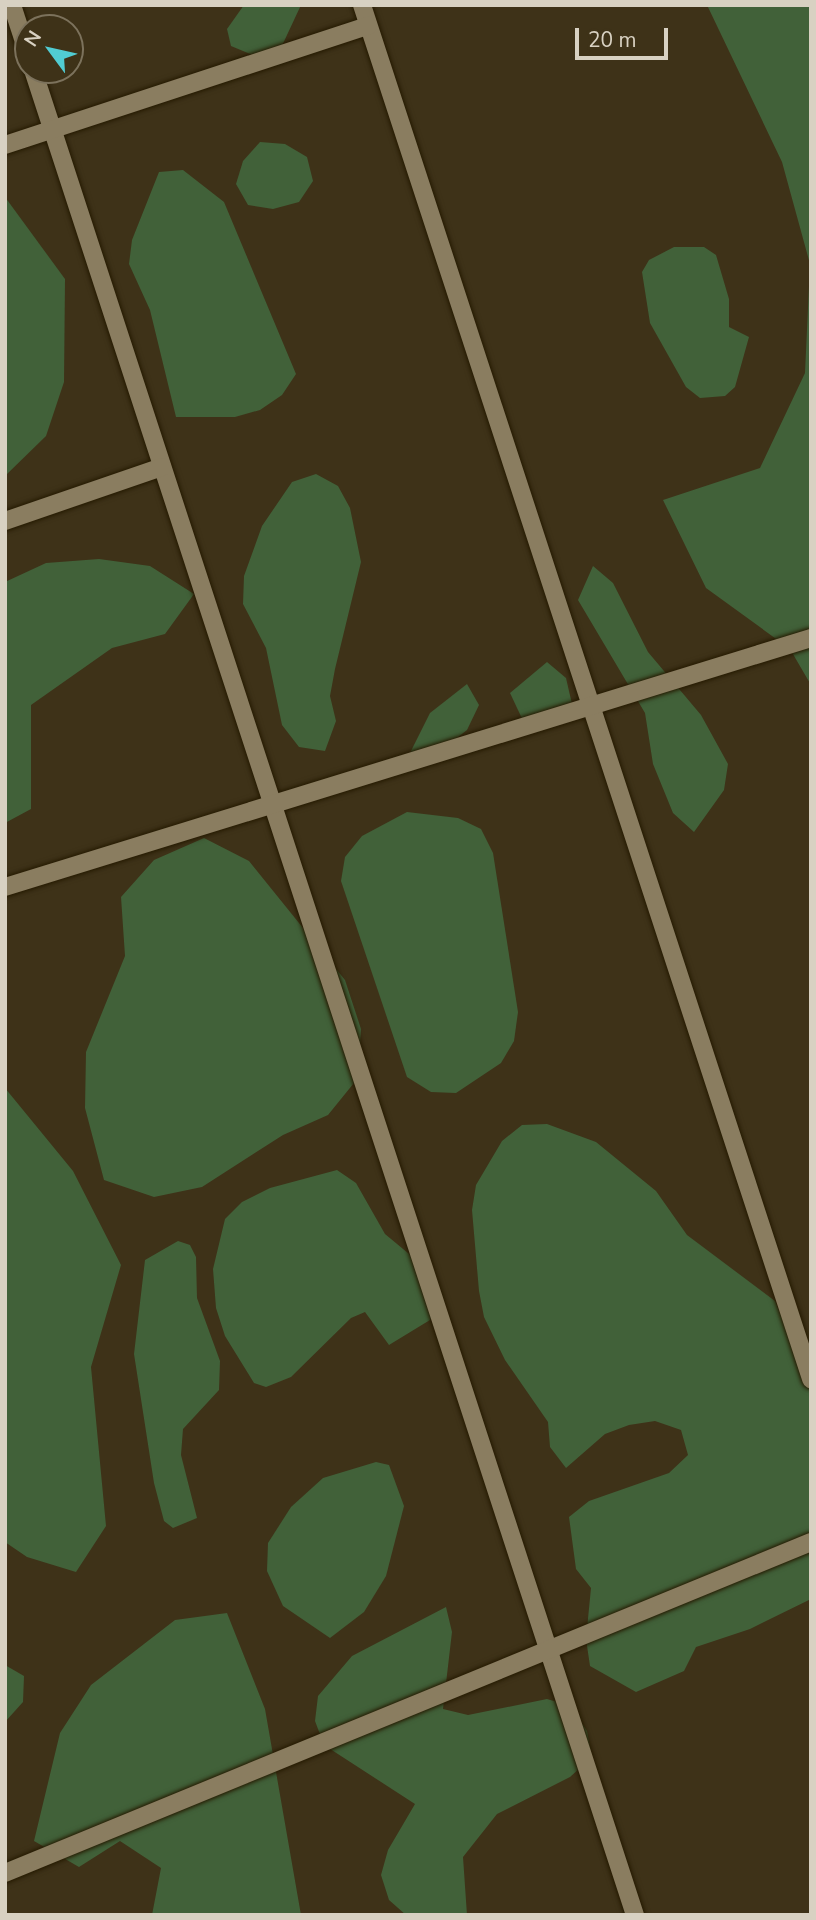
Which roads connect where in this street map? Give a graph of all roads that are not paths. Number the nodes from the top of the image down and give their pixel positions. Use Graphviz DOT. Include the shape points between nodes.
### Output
graph roads {
  1 [pos="362,5"];
  2 [pos="368,26"];
  3 [pos="37,84"];
  4 [pos="52,130"];
  5 [pos="5,145"];
  6 [pos="162,467"];
  7 [pos="5,521"];
  8 [pos="811,638"];
  9 [pos="591,706"];
  10 [pos="273,804"];
  11 [pos="5,887"];
  12 [pos="811,1379"];
  13 [pos="811,1542"];
  14 [pos="549,1651"];
  15 [pos="5,1873"];
  16 [pos="635,1915"];
  1 -- 2 [label="street"];
  2 -- 4 [label="street"];
  2 -- 9 [label="street"];
  3 -- 4 [label="street"];
  4 -- 5 [label="street"];
  4 -- 6 [label="street"];
  6 -- 7 [label="street"];
  6 -- 10 [label="street"];
  8 -- 9 [label="street"];
  9 -- 10 [label="street"];
  9 -- 12 [label="street"];
  10 -- 11 [label="street"];
  10 -- 14 [label="street"];
  13 -- 14 [label="street"];
  14 -- 15 [label="street"];
  14 -- 16 [label="street"];
}
